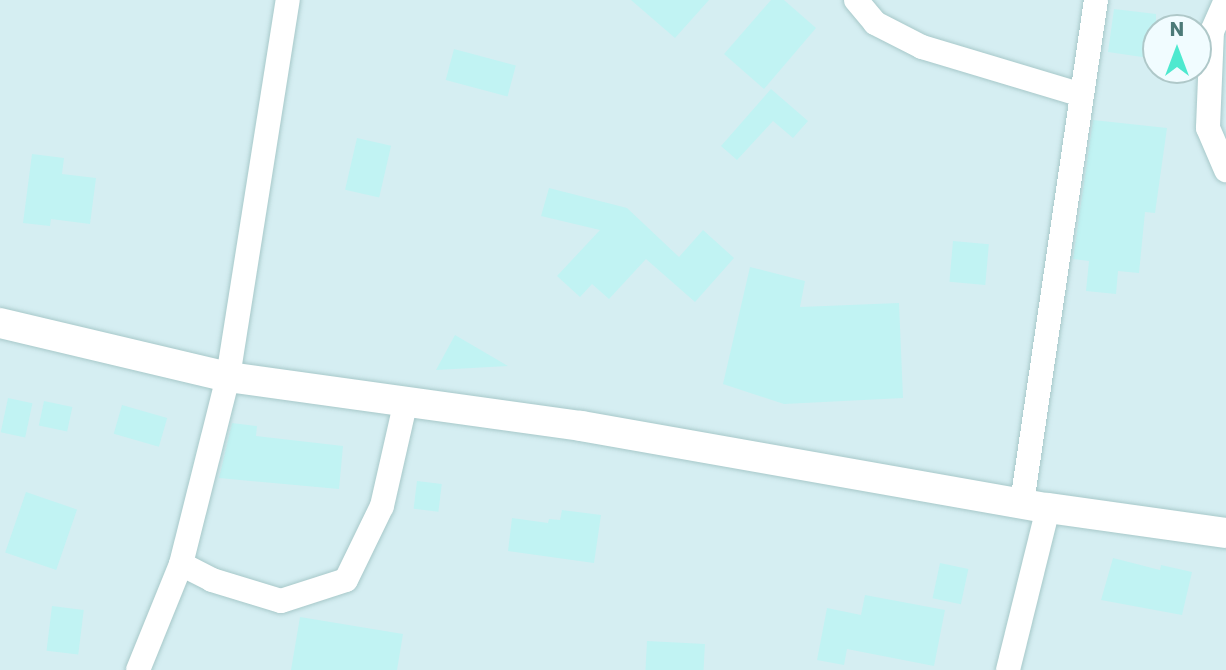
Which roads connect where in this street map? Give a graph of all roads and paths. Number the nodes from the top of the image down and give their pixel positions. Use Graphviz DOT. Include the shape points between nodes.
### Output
graph roads {
  1 [pos="288,0"];
  2 [pos="856,0"];
  3 [pos="1096,0"];
  4 [pos="1226,0"];
  5 [pos="1082,95"];
  6 [pos="1217,128"];
  7 [pos="1226,170"];
  8 [pos="0,323"];
  9 [pos="228,377"];
  10 [pos="405,405"];
  11 [pos="1035,506"];
  12 [pos="1226,533"];
  13 [pos="181,564"];
  14 [pos="138,670"];
  15 [pos="1008,670"];
  1 -- 9 [label="street"];
  2 -- 5 [label="street" via="875,23 922,47"];
  3 -- 5 [label="street"];
  4 -- 6 [label="street" via="1212,31"];
  5 -- 11 [label="street"];
  6 -- 7 [label="street"];
  8 -- 9 [label="street"];
  9 -- 10 [label="street"];
  9 -- 13 [label="street"];
  10 -- 11 [label="street" via="580,426"];
  10 -- 13 [label="street" via="382,506 346,580 281,601 212,580"];
  11 -- 12 [label="street"];
  11 -- 15 [label="street"];
  13 -- 14 [label="street"];
}
